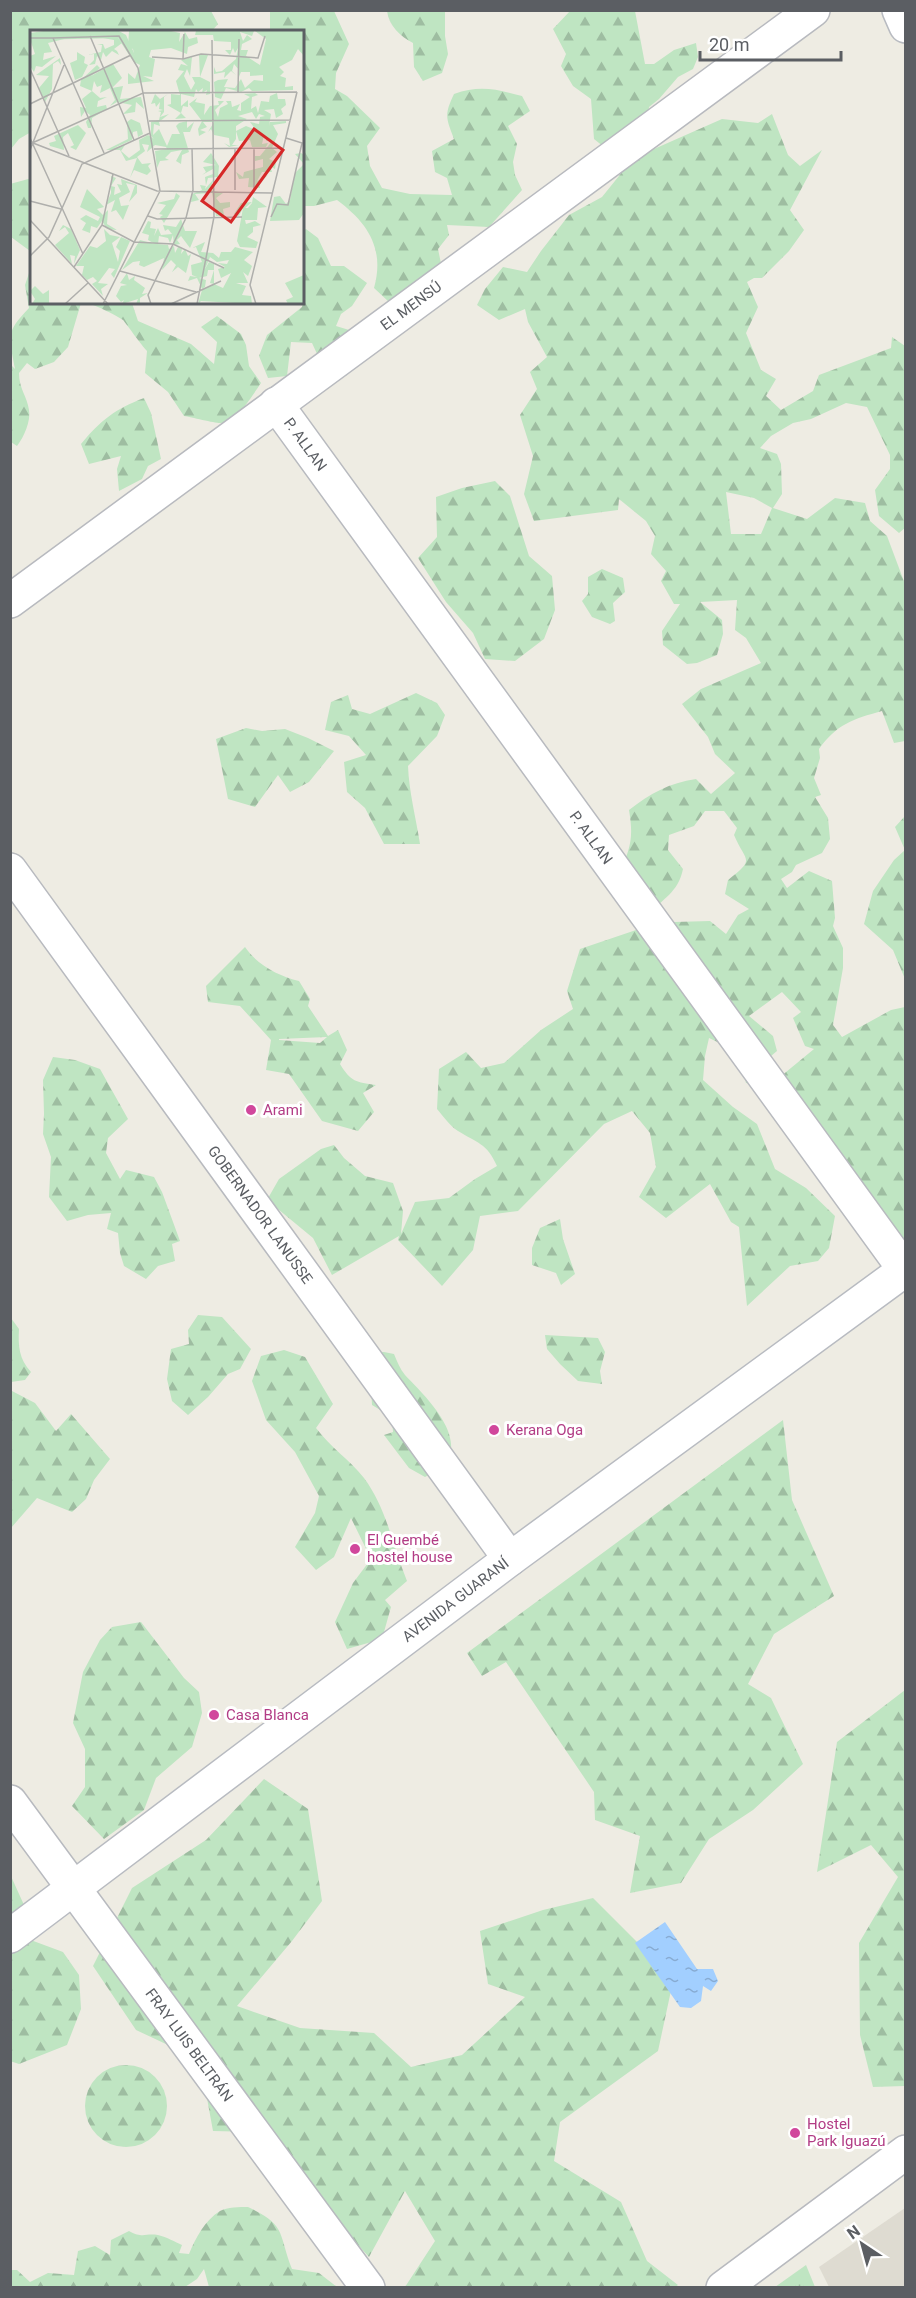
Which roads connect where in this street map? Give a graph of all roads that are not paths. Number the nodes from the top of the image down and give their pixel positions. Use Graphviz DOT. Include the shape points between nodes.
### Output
graph roads {
  1 [pos="813,10"];
  2 [pos="899,10"];
  3 [pos="906,26"];
  4 [pos="276,404"];
  5 [pos="10,601"];
  6 [pos="10,870"];
  7 [pos="905,1270"];
  8 [pos="510,1560"];
  9 [pos="10,1802"];
  10 [pos="74,1887"];
  11 [pos="10,1936"];
  12 [pos="906,2152"];
  13 [pos="368,2288"];
  14 [pos="723,2288"];
  1 -- 4 [label="street, EL MENSÚ"];
  2 -- 3 [label="street"];
  4 -- 5 [label="street, EL MENSÚ"];
  4 -- 7 [label="street, P. ALLAN"];
  6 -- 8 [label="street, GOBERNADOR LANUSSE"];
  7 -- 8 [label="street, AVENIDA GUARANÍ"];
  8 -- 10 [label="street, AVENIDA GUARANÍ"];
  9 -- 10 [label="street, FRAY LUIS BELTRÁN"];
  10 -- 11 [label="street, AVENIDA GUARANÍ"];
  10 -- 13 [label="street, FRAY LUIS BELTRÁN"];
  12 -- 14 [label="street"];
}
